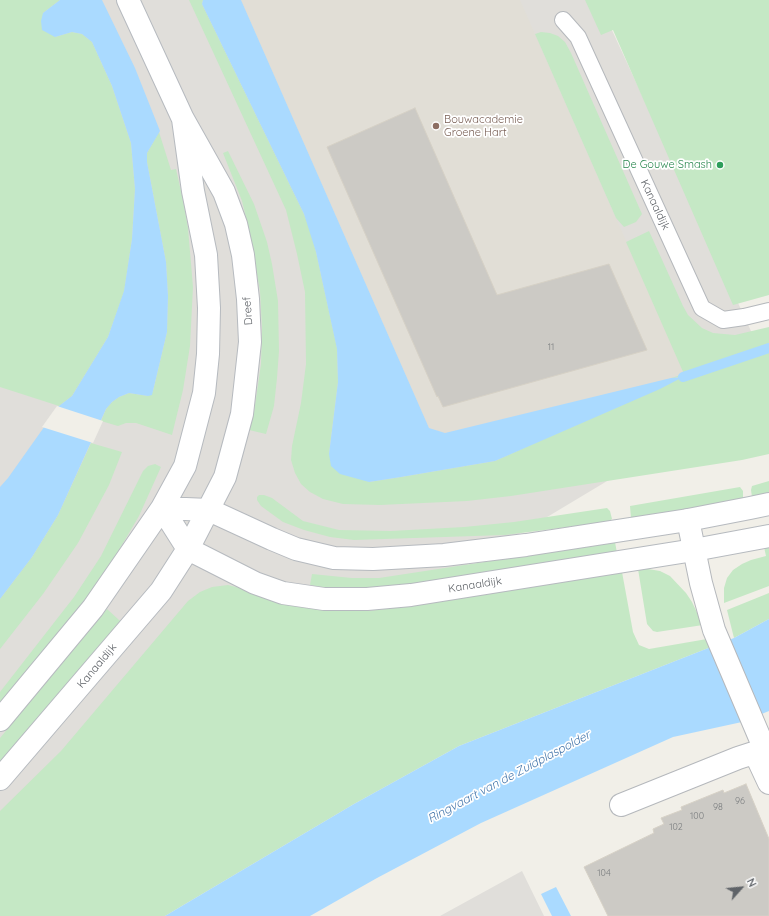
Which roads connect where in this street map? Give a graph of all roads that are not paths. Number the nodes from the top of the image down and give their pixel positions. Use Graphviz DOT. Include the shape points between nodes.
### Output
graph roads {
  1 [pos="128,0"];
  2 [pos="562,20"];
  3 [pos="183,119"];
  4 [pos="769,311"];
  5 [pos="769,504"];
  6 [pos="162,508"];
  7 [pos="209,510"];
  8 [pos="688,520"];
  9 [pos="769,536"];
  10 [pos="188,549"];
  11 [pos="694,550"];
  12 [pos="0,720"];
  13 [pos="763,750"];
  14 [pos="0,779"];
  15 [pos="769,783"];
  16 [pos="621,805"];
  1 -- 3 [label="main road, Dreef"];
  2 -- 4 [label="lane, Kanaaldijk" via="578,37 702,308 723,320"];
  3 -- 6 [label="main road, Dreef" via="193,191 206,255 208,354 204,393 185,466"];
  3 -- 7 [label="main road, Dreef" via="224,192 236,224 248,298 250,342 242,414 225,477"];
  5 -- 8 [label="main road"];
  6 -- 7 [label="main road"];
  6 -- 10 [label="main road"];
  6 -- 12 [label="main road" via="93,608"];
  7 -- 8 [label="main road" via="296,549 334,558 373,559 444,555 526,545"];
  7 -- 10 [label="main road, Kanaaldijk"];
  8 -- 11 [label="main road"];
  9 -- 11 [label="main road, Kanaaldijk"];
  10 -- 11 [label="main road, Kanaaldijk" via="254,583 283,592 324,599 411,595"];
  10 -- 14 [label="main road, Kanaaldijk" via="161,591"];
  11 -- 13 [label="main road" via="714,630"];
  13 -- 15 [label="main road"];
  13 -- 16 [label="main road"];
}
